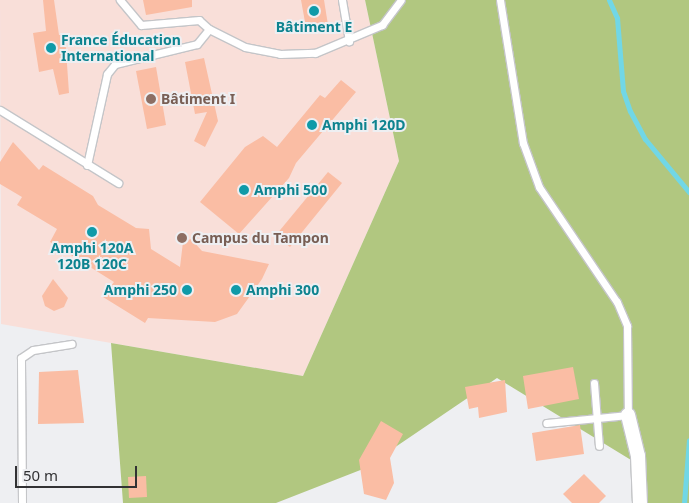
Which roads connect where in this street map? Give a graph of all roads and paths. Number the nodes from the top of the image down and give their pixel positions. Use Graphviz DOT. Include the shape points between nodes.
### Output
graph roads {
  1 [pos="120,0"];
  2 [pos="342,0"];
  3 [pos="401,0"];
  4 [pos="500,0"];
  5 [pos="210,29"];
  6 [pos="349,40"];
  7 [pos="0,110"];
  8 [pos="87,164"];
  9 [pos="118,183"];
  10 [pos="72,344"];
  11 [pos="594,383"];
  12 [pos="628,415"];
  13 [pos="597,418"];
  14 [pos="546,423"];
  15 [pos="599,446"];
  16 [pos="22,503"];
  17 [pos="640,503"];
  1 -- 5 [label="lane" via="141,25 199,20"];
  2 -- 6 [label="lane"];
  3 -- 6 [label="lane" via="382,25"];
  4 -- 12 [label="lane" via="523,143 539,187 617,302 626,326"];
  5 -- 6 [label="lane" via="245,47 280,54 315,53"];
  5 -- 8 [label="lane" via="197,44 115,64 107,74"];
  7 -- 8 [label="lane"];
  8 -- 9 [label="lane"];
  10 -- 16 [label="lane" via="33,350 21,358"];
  11 -- 13 [label="lane"];
  12 -- 13 [label="lane"];
  12 -- 17 [label="street" via="638,456"];
  13 -- 14 [label="lane"];
  13 -- 15 [label="lane"];
}
